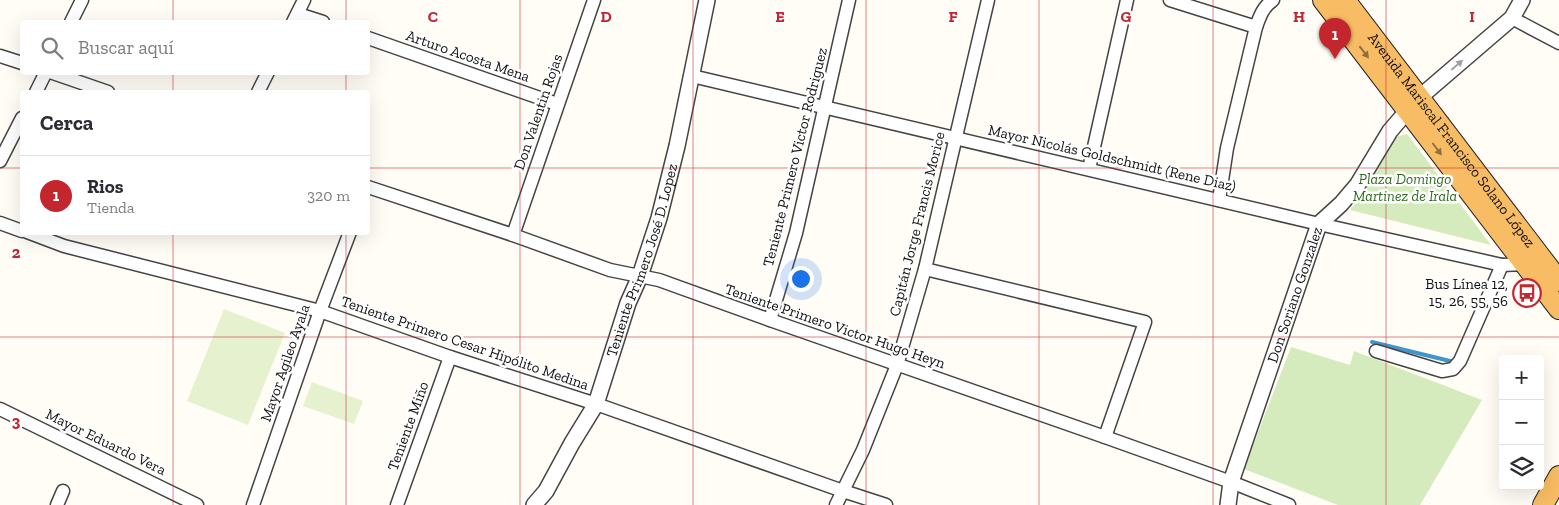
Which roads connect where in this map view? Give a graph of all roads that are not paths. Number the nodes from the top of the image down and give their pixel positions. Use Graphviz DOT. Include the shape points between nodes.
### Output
graph roads {
  1 [pos="82,0"];
  2 [pos="304,0"];
  3 [pos="707,0"];
  4 [pos="849,0"];
  5 [pos="988,0"];
  6 [pos="1127,0"];
  7 [pos="1170,0"];
  8 [pos="1273,0"];
  9 [pos="1323,0"];
  10 [pos="1345,0"];
  11 [pos="1522,0"];
  12 [pos="591,1"];
  13 [pos="295,18"];
  14 [pos="1512,18"];
  15 [pos="72,20"];
  16 [pos="309,20"];
  17 [pos="1256,27"];
  18 [pos="370,39"];
  19 [pos="1559,43"];
  20 [pos="0,56"];
  21 [pos="20,62"];
  22 [pos="44,75"];
  23 [pos="59,75"];
  24 [pos="266,75"];
  25 [pos="692,76"];
  26 [pos="37,90"];
  27 [pos="102,90"];
  28 [pos="259,90"];
  29 [pos="1414,103"];
  30 [pos="557,104"];
  31 [pos="824,106"];
  32 [pos="20,122"];
  33 [pos="956,138"];
  34 [pos="0,161"];
  35 [pos="1089,169"];
  36 [pos="370,188"];
  37 [pos="1219,200"];
  38 [pos="0,223"];
  39 [pos="1319,224"];
  40 [pos="20,230"];
  41 [pos="36,235"];
  42 [pos="349,235"];
  43 [pos="513,235"];
  44 [pos="1525,264"];
  45 [pos="1502,265"];
  46 [pos="925,269"];
  47 [pos="640,276"];
  48 [pos="1559,281"];
  49 [pos="1559,309"];
  50 [pos="320,311"];
  51 [pos="770,320"];
  52 [pos="1376,351"];
  53 [pos="450,357"];
  54 [pos="896,365"];
  55 [pos="596,404"];
  56 [pos="0,409"];
  57 [pos="1106,437"];
  58 [pos="1559,476"];
  59 [pos="1231,482"];
  60 [pos="63,491"];
  61 [pos="843,491"];
  62 [pos="57,505"];
  63 [pos="197,505"];
  64 [pos="253,505"];
  65 [pos="397,505"];
  66 [pos="534,505"];
  67 [pos="836,505"];
  68 [pos="886,505"];
  69 [pos="1228,505"];
  70 [pos="1289,505"];
  71 [pos="1543,505"];
  1 -- 15 [label="street"];
  2 -- 13 [label="street"];
  3 -- 25 [label="street, Teniente Primero José D. Lopez"];
  4 -- 31 [label="street, Teniente Primero Victor Rodriguez"];
  5 -- 33 [label="street, Capitán Jorge Francis Morice"];
  6 -- 35 [label="street"];
  7 -- 17 [label="street"];
  8 -- 17 [label="street" via="1261,13"];
  9 -- 29 [label="highway, Avenida Mariscal Francisco Solano López, one-way"];
  10 -- 29 [label="highway, Avenida Mariscal Francisco Solano López"];
  11 -- 14 [label="street"];
  12 -- 30 [label="street, Don Valentin Rojas"];
  13 -- 16 [label="street"];
  14 -- 19 [label="street"];
  29 -- 14 [label="street, Don Soriano Gonzalez, one-way"];
  17 -- 37 [label="street" via="1227,148"];
  18 -- 30 [label="street, Arturo Acosta Mena"];
  20 -- 21 [label="street"];
  22 -- 26 [label="street"];
  23 -- 27 [label="street"];
  24 -- 28 [label="street"];
  25 -- 31 [label="street, Mayor Nicolás Goldschmidt (Rene Diaz)"];
  25 -- 47 [label="street, Teniente Primero José D. Lopez" via="659,218"];
  29 -- 39 [label="street, Don Soriano Gonzalez" via="1390,131 1358,184"];
  29 -- 44 [label="highway, Avenida Mariscal Francisco Solano López, one-way"];
  29 -- 48 [label="highway, Avenida Mariscal Francisco Solano López"];
  30 -- 43 [label="street, Don Valentin Rojas"];
  31 -- 33 [label="street, Mayor Nicolás Goldschmidt (Rene Diaz)"];
  31 -- 51 [label="street, Teniente Primero Victor Rodriguez" via="796,232"];
  32 -- 34 [label="street"];
  33 -- 35 [label="street, Mayor Nicolás Goldschmidt (Rene Diaz)"];
  33 -- 46 [label="street, Capitán Jorge Francis Morice"];
  35 -- 37 [label="street, Mayor Nicolás Goldschmidt (Rene Diaz)"];
  36 -- 43 [label="street, Teniente Primero Victor Hugo Heyn"];
  37 -- 39 [label="street, Mayor Nicolás Goldschmidt (Rene Diaz)"];
  38 -- 40 [label="street"];
  39 -- 45 [label="street, Mayor Nicolás Goldschmidt (Rene Diaz)"];
  39 -- 59 [label="street, Don Soriano Gonzalez"];
  41 -- 50 [label="street, Teniente Primero Cesar Hipólito Medina" via="73,248"];
  42 -- 50 [label="street, Mayor Agileo Ayala"];
  43 -- 47 [label="street, Teniente Primero Victor Hugo Heyn" via="610,270"];
  44 -- 45 [label="street, Mayor Nicolás Goldschmidt (Rene Diaz)"];
  44 -- 49 [label="highway, Avenida Mariscal Francisco Solano López"];
  45 -- 52 [label="street" via="1460,361 1453,369 1442,371"];
  46 -- 54 [label="street, Capitán Jorge Francis Morice"];
  46 -- 57 [label="street" via="1145,322"];
  47 -- 51 [label="street, Teniente Primero Victor Hugo Heyn"];
  47 -- 55 [label="street, Teniente Primero José D. Lopez" via="628,303"];
  50 -- 53 [label="street, Teniente Primero Cesar Hipólito Medina"];
  50 -- 64 [label="street, Mayor Agileo Ayala"];
  51 -- 54 [label="street, Teniente Primero Victor Hugo Heyn"];
  53 -- 55 [label="street, Teniente Primero Cesar Hipólito Medina"];
  53 -- 65 [label="street, Teniente Miño"];
  54 -- 57 [label="street, Teniente Primero Victor Hugo Heyn"];
  54 -- 61 [label="street, Capitán Jorge Francis Morice" via="863,450"];
  55 -- 61 [label="street, Teniente Primero Cesar Hipólito Medina"];
  55 -- 66 [label="street, Teniente Primero José D. Lopez" via="546,491"];
  56 -- 63 [label="street, Mayor Eduardo Vera"];
  57 -- 59 [label="street, Teniente Primero Victor Hugo Heyn"];
  58 -- 71 [label="highway"];
  59 -- 69 [label="street, Don Soriano Gonzalez"];
  59 -- 70 [label="street, Teniente Primero Victor Hugo Heyn"];
  60 -- 62 [label="street"];
  61 -- 67 [label="street, Capitán Jorge Francis Morice"];
  61 -- 68 [label="street, Teniente Primero Cesar Hipólito Medina"];
}
